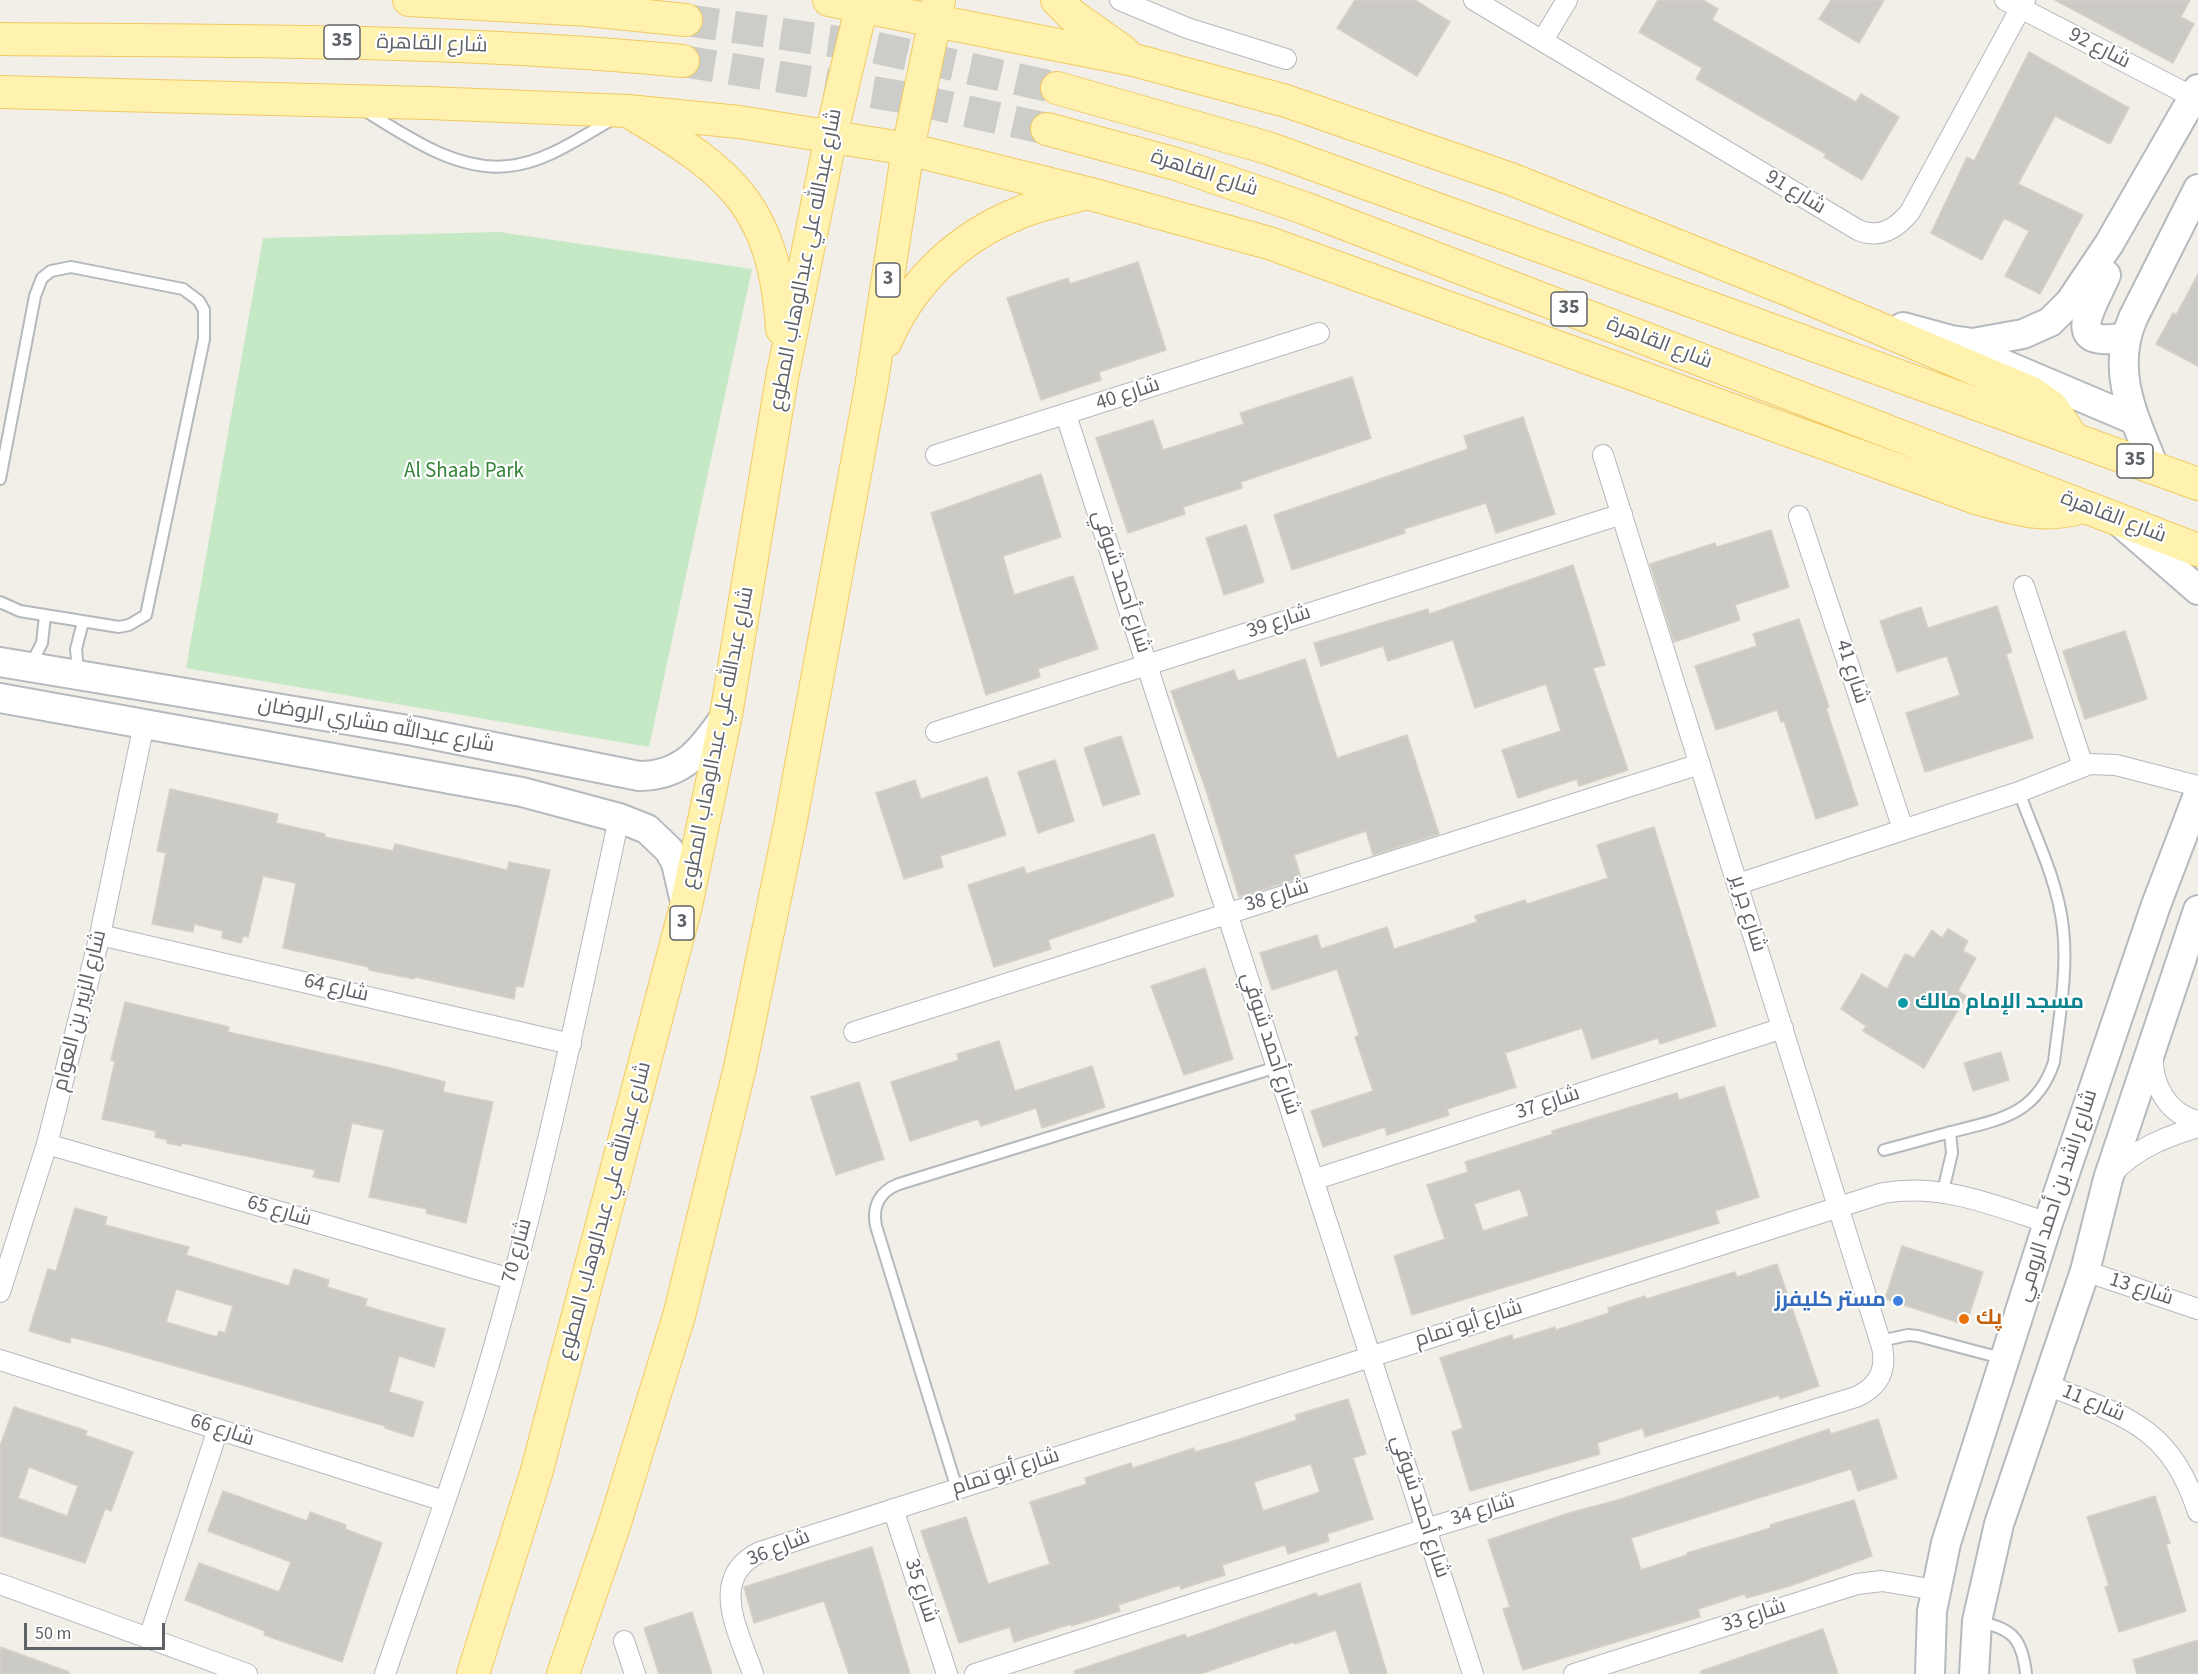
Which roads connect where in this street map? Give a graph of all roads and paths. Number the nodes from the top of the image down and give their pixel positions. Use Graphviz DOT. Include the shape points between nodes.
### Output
graph roads {
  1 [pos="409,0"];
  2 [pos="829,0"];
  3 [pos="1057,0"];
  4 [pos="1120,0"];
  5 [pos="1474,0"];
  6 [pos="1567,0"];
  7 [pos="863,3"];
  8 [pos="2017,3"];
  9 [pos="937,9"];
  10 [pos="686,20"];
  11 [pos="0,39"];
  12 [pos="1543,40"];
  13 [pos="1286,59"];
  14 [pos="1134,60"];
  15 [pos="683,61"];
  16 [pos="1057,88"];
  17 [pos="0,92"];
  18 [pos="2196,93"];
  19 [pos="349,100"];
  20 [pos="628,111"];
  21 [pos="1047,129"];
  22 [pos="831,136"];
  23 [pos="908,149"];
  24 [pos="2198,189"];
  25 [pos="1087,193"];
  26 [pos="2109,244"];
  27 [pos="1868,323"];
  28 [pos="1319,333"];
  29 [pos="2125,337"];
  30 [pos="1962,342"];
  31 [pos="782,378"];
  32 [pos="871,387"];
  33 [pos="1066,415"];
  34 [pos="2135,420"];
  35 [pos="2073,439"];
  36 [pos="936,455"];
  37 [pos="1604,455"];
  38 [pos="2154,467"];
  39 [pos="0,479"];
  40 [pos="2198,484"];
  41 [pos="2085,507"];
  42 [pos="1623,514"];
  43 [pos="1799,516"];
  44 [pos="2118,520"];
  45 [pos="2198,550"];
  46 [pos="2024,586"];
  47 [pos="2196,586"];
  48 [pos="0,602"];
  49 [pos="45,616"];
  50 [pos="83,622"];
  51 [pos="0,662"];
  52 [pos="1147,665"];
  53 [pos="29,667"];
  54 [pos="78,676"];
  55 [pos="0,698"];
  56 [pos="726,715"];
  57 [pos="144,724"];
  58 [pos="936,732"];
  59 [pos="539,756"];
  60 [pos="1700,764"];
  61 [pos="2083,766"];
  62 [pos="2198,786"];
  63 [pos="522,792"];
  64 [pos="2019,792"];
  65 [pos="2198,795"];
  66 [pos="619,818"];
  67 [pos="1903,829"];
  68 [pos="1738,884"];
  69 [pos="2156,904"];
  70 [pos="687,906"];
  71 [pos="1227,913"];
  72 [pos="2196,914"];
  73 [pos="100,934"];
  74 [pos="2141,951"];
  75 [pos="2179,965"];
  76 [pos="1783,1028"];
  77 [pos="854,1032"];
  78 [pos="2154,1038"];
  79 [pos="571,1044"];
  80 [pos="1277,1068"];
  81 [pos="2198,1121"];
  82 [pos="2198,1127"];
  83 [pos="1950,1132"];
  84 [pos="47,1144"];
  85 [pos="1884,1150"];
  86 [pos="2108,1179"];
  87 [pos="1313,1180"];
  88 [pos="1943,1191"];
  89 [pos="1838,1206"];
  90 [pos="2048,1223"];
  91 [pos="2085,1271"];
  92 [pos="511,1280"];
  93 [pos="0,1292"];
  94 [pos="2198,1308"];
  95 [pos="1880,1341"];
  96 [pos="1370,1356"];
  97 [pos="2005,1359"];
  98 [pos="0,1360"];
  99 [pos="1881,1374"];
  100 [pos="2047,1385"];
  101 [pos="218,1429"];
  102 [pos="957,1489"];
  103 [pos="444,1502"];
  104 [pos="893,1509"];
  105 [pos="2198,1512"];
  106 [pos="1426,1529"];
  107 [pos="0,1584"];
  108 [pos="1936,1590"];
  109 [pos="1977,1621"];
  110 [pos="149,1638"];
  111 [pos="624,1641"];
  112 [pos="247,1674"];
  113 [pos="385,1674"];
  114 [pos="473,1674"];
  115 [pos="563,1674"];
  116 [pos="635,1674"];
  117 [pos="753,1674"];
  118 [pos="947,1674"];
  119 [pos="975,1674"];
  120 [pos="1473,1674"];
  121 [pos="1574,1674"];
  122 [pos="1930,1674"];
  123 [pos="1974,1674"];
  124 [pos="2026,1674"];
  1 -- 10 [label="main road, شارع القاهرة"];
  2 -- 7 [label="main road"];
  3 -- 14 [label="main road"];
  4 -- 13 [label="street" via="1187,28"];
  5 -- 12 [label="street, شارع 91"];
  6 -- 12 [label="street"];
  7 -- 9 [label="main road"];
  7 -- 22 [label="main road, شارع عبدالله علي عبدالوهاب المطوع / 3"];
  8 -- 12 [label="street, شارع 91" via="1910,213 1888,231 1874,234 1858,230"];
  8 -- 18 [label="street, شارع 92"];
  9 -- 14 [label="main road"];
  9 -- 23 [label="main road, 3"];
  11 -- 15 [label="main road, شارع القاهرة / 35" via="424,44 582,51"];
  14 -- 27 [label="main road" via="1286,101 1510,179"];
  16 -- 35 [label="main road, شارع القاهرة / 35" via="1268,148"];
  17 -- 19 [label="main road"];
  18 -- 26 [label="street"];
  19 -- 20 [label="main road"];
  19 -- 20 [label="lane" via="425,146 481,166 531,161"];
  20 -- 22 [label="main road"];
  20 -- 31 [label="main road" via="686,145 735,188 748,205 766,244 777,282"];
  21 -- 41 [label="main road, شارع القاهرة / 35" via="1176,164 1304,208"];
  22 -- 23 [label="main road"];
  22 -- 31 [label="main road, شارع عبدالله علي عبدالوهاب المطوع / 3"];
  23 -- 25 [label="main road"];
  23 -- 32 [label="main road, 3"];
  24 -- 29 [label="street"];
  25 -- 32 [label="main road" via="1021,212 990,226 935,267 894,322"];
  25 -- 41 [label="main road" via="1302,255 1952,490 2031,513 2059,514"];
  26 -- 29 [label="street" via="2108,270 2085,322 2095,337"];
  26 -- 30 [label="street" via="2070,302 2050,322 2024,334"];
  27 -- 30 [label="street" via="1915,328"];
  27 -- 35 [label="main road" via="2032,393 2052,407"];
  28 -- 33 [label="street, شارع 40"];
  29 -- 34 [label="street" via="2121,357"];
  30 -- 34 [label="street"];
  31 -- 56 [label="main road, شارع عبدالله علي عبدالوهاب المطوع / 3"];
  32 -- 115 [label="main road, 3" via="791,820 740,1067 676,1327 615,1526"];
  33 -- 36 [label="street, شارع 40"];
  33 -- 52 [label="street, شارع أحمد شوقي"];
  34 -- 38 [label="street"];
  35 -- 38 [label="main road, شارع القاهرة / 35"];
  37 -- 42 [label="street, شارع جر ير"];
  38 -- 40 [label="main road, شارع القاهرة / 35"];
  39 -- 50 [label="lane" via="35,296 42,278 62,267 71,267 183,289 199,301 204,310 204,339 149,608 146,615 129,625"];
  41 -- 44 [label="main road, شارع القاهرة / 35"];
  42 -- 52 [label="street, شارع 39"];
  42 -- 60 [label="street, شارع جر ير"];
  43 -- 67 [label="street, شارع 41"];
  44 -- 45 [label="main road, شارع القاهرة / 35"];
  44 -- 47 [label="street"];
  46 -- 61 [label="street"];
  48 -- 49 [label="lane" via="9,608"];
  49 -- 50 [label="lane"];
  49 -- 53 [label="lane" via="42,643"];
  50 -- 54 [label="lane" via="76,649"];
  51 -- 53 [label="street, شارع عبدالله مشاري الروضان"];
  52 -- 58 [label="street, شارع 39"];
  52 -- 71 [label="street, شارع أحمد شوقي"];
  53 -- 54 [label="street, شارع عبدالله مشاري الروضان"];
  54 -- 59 [label="street, شارع عبدالله مشاري الروضان" via="414,731"];
  55 -- 57 [label="street, شارع عبدالله مشاري الروضان"];
  56 -- 59 [label="street, شارع عبدالله مشاري الروضان" via="698,754 665,773 639,776"];
  56 -- 70 [label="main road, شارع عبدالله علي عبدالوهاب المطوع / 3"];
  57 -- 63 [label="street, شارع عبدالله مشاري الروضان"];
  57 -- 73 [label="street, شارع الزبير بن العوام"];
  59 -- 63 [label="street" via="540,778 536,785"];
  60 -- 68 [label="street, شارع جر ير"];
  60 -- 71 [label="street, شارع 38"];
  61 -- 62 [label="street" via="2116,765"];
  61 -- 64 [label="street"];
  63 -- 66 [label="street, شارع عبدالله مشاري الروضان"];
  64 -- 67 [label="street"];
  64 -- 83 [label="lane" via="2052,881 2063,926 2064,967 2054,1062 2043,1087 2025,1107 2000,1120"];
  65 -- 69 [label="street, شارع راشد بن أحمد الرومي"];
  66 -- 70 [label="street, شارع عبدالله مشاري الروضان" via="647,829 669,850"];
  66 -- 79 [label="street, شارع 70"];
  67 -- 68 [label="street"];
  68 -- 76 [label="street, شارع جر ير"];
  69 -- 72 [label="street" via="2163,915 2175,921"];
  69 -- 74 [label="street, شارع راشد بن أحمد الرومي"];
  70 -- 114 [label="main road, شارع عبدالله علي عبدالوهاب المطوع / 3" via="536,1474"];
  71 -- 77 [label="street, شارع 38"];
  71 -- 80 [label="street, شارع أحمد شوقي"];
  72 -- 75 [label="street, شارع راشد بن أحمد الرومي"];
  73 -- 79 [label="street, شارع 64"];
  73 -- 84 [label="street, شارع الزبير بن العوام"];
  74 -- 75 [label="street" via="2162,948 2173,954"];
  74 -- 90 [label="street, شارع راشد بن أحمد الرومي"];
  75 -- 78 [label="street, شارع راشد بن أحمد الرومي"];
  76 -- 87 [label="street, شارع 37"];
  76 -- 89 [label="street, شارع جر ير"];
  78 -- 81 [label="street" via="2153,1060 2161,1092 2174,1111"];
  78 -- 86 [label="street, شارع راشد بن أحمد الرومي"];
  79 -- 92 [label="street, شارع 70"];
  80 -- 87 [label="street, شارع أحمد شوقي"];
  80 -- 102 [label="lane" via="899,1184 879,1198 876,1226"];
  82 -- 86 [label="street" via="2131,1155"];
  83 -- 85 [label="lane"];
  83 -- 88 [label="lane" via="1952,1153"];
  84 -- 92 [label="street, شارع 65"];
  84 -- 93 [label="street, شارع الزبير بن العوام"];
  86 -- 91 [label="street, شارع راشد بن أحمد الرومي"];
  87 -- 96 [label="street, شارع أحمد شوقي"];
  88 -- 89 [label="street, شارع أبو تمام" via="1898,1191"];
  88 -- 90 [label="street, شارع أبو تمام"];
  89 -- 95 [label="street, شارع جر ير"];
  89 -- 96 [label="street, شارع أبو تمام"];
  90 -- 97 [label="street, شارع راشد بن أحمد الرومي"];
  91 -- 94 [label="street, شارع 13"];
  91 -- 100 [label="street, شارع راشد بن أحمد الرومي"];
  92 -- 103 [label="street, شارع 70"];
  95 -- 97 [label="lane" via="1918,1335"];
  95 -- 99 [label="street, شارع جر ير" via="1884,1357"];
  96 -- 102 [label="street, شارع أبو تمام"];
  96 -- 106 [label="street, شارع أحمد شوقي"];
  97 -- 108 [label="street, شارع راشد بن أحمد الرومي" via="1946,1544"];
  98 -- 101 [label="street, شارع 66"];
  99 -- 106 [label="street, شارع 34" via="1872,1388 1856,1397"];
  100 -- 105 [label="street, شارع 11" via="2127,1416 2145,1429 2173,1456"];
  100 -- 109 [label="street, شارع راشد بن أحمد الرومي" via="1999,1524"];
  101 -- 103 [label="street, شارع 66"];
  101 -- 110 [label="street"];
  102 -- 104 [label="street, شارع أبو تمام"];
  103 -- 113 [label="street, شارع 70"];
  104 -- 117 [label="street, شارع 36" via="760,1552 739,1565 730,1586 731,1608"];
  104 -- 118 [label="street, شارع 35"];
  106 -- 119 [label="street, شارع 34"];
  106 -- 120 [label="street, شارع أحمد شوقي"];
  107 -- 110 [label="street"];
  108 -- 121 [label="street, شارع 33" via="1882,1581 1857,1584"];
  108 -- 122 [label="street, شارع راشد بن أحمد الرومي"];
  109 -- 123 [label="street, شارع راشد بن أحمد الرومي"];
  109 -- 124 [label="lane" via="1998,1626 2013,1636 2022,1651"];
  110 -- 112 [label="street"];
  111 -- 116 [label="street"];
}
